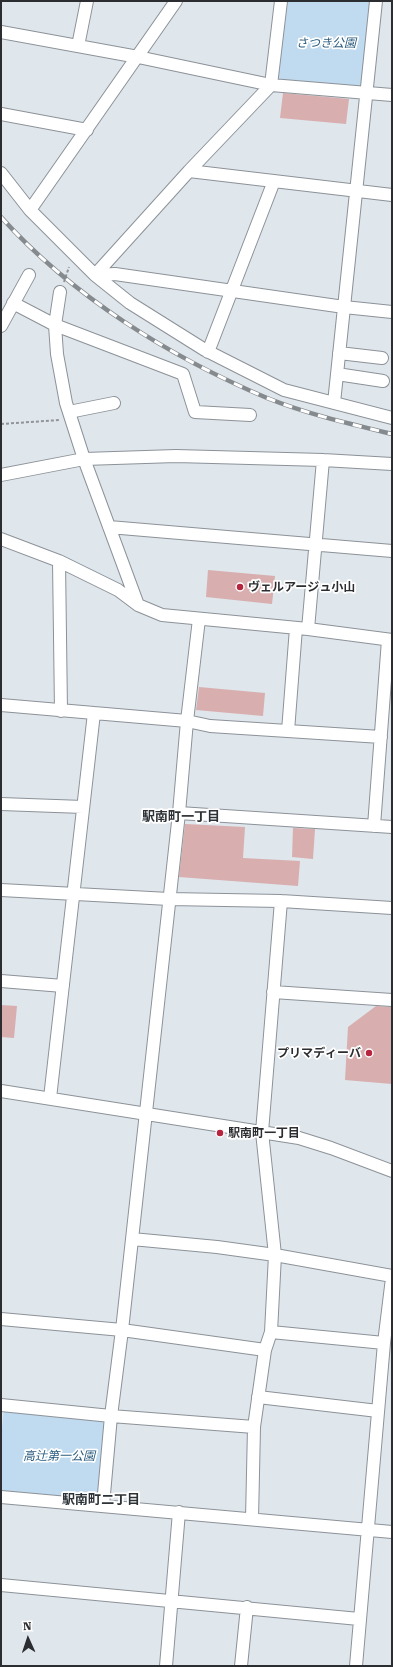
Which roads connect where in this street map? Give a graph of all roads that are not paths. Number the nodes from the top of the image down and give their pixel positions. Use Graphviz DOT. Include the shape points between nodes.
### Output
graph roads {
  1 [pos="87,1"];
  2 [pos="176,1"];
  3 [pos="281,1"];
  4 [pos="376,1"];
  5 [pos="1,32"];
  6 [pos="78,46"];
  7 [pos="138,57"];
  8 [pos="270,85"];
  9 [pos="367,92"];
  10 [pos="392,95"];
  11 [pos="1,114"];
  12 [pos="87,130"];
  13 [pos="188,171"];
  14 [pos="1,173"];
  15 [pos="274,181"];
  16 [pos="357,191"];
  17 [pos="392,195"];
  18 [pos="30,210"];
  19 [pos="29,275"];
  20 [pos="95,275"];
  21 [pos="232,290"];
  22 [pos="60,292"];
  23 [pos="13,303"];
  24 [pos="344,307"];
  25 [pos="392,312"];
  26 [pos="55,325"];
  27 [pos="1,326"];
  28 [pos="208,352"];
  29 [pos="339,353"];
  30 [pos="382,358"];
  31 [pos="337,374"];
  32 [pos="383,382"];
  33 [pos="114,403"];
  34 [pos="334,403"];
  35 [pos="250,415"];
  36 [pos="70,416"];
  37 [pos="392,418"];
  38 [pos="84,459"];
  39 [pos="323,460"];
  40 [pos="392,464"];
  41 [pos="1,475"];
  42 [pos="109,527"];
  43 [pos="1,540"];
  44 [pos="317,545"];
  45 [pos="392,551"];
  46 [pos="59,561"];
  47 [pos="138,605"];
  48 [pos="199,619"];
  49 [pos="302,629"];
  50 [pos="390,640"];
  51 [pos="1,706"];
  52 [pos="61,711"];
  53 [pos="94,713"];
  54 [pos="187,721"];
  55 [pos="387,724"];
  56 [pos="288,731"];
  57 [pos="381,737"];
  58 [pos="1,804"];
  59 [pos="83,807"];
  60 [pos="179,813"];
  61 [pos="374,826"];
  62 [pos="392,827"];
  63 [pos="1,890"];
  64 [pos="73,894"];
  65 [pos="169,899"];
  66 [pos="281,901"];
  67 [pos="392,908"];
  68 [pos="1,981"];
  69 [pos="63,986"];
  70 [pos="273,992"];
  71 [pos="392,1000"];
  72 [pos="1,1091"];
  73 [pos="50,1098"];
  74 [pos="146,1115"];
  75 [pos="262,1132"];
  76 [pos="392,1172"];
  77 [pos="132,1239"];
  78 [pos="275,1255"];
  79 [pos="392,1277"];
  80 [pos="1,1319"];
  81 [pos="122,1330"];
  82 [pos="271,1332"];
  83 [pos="384,1343"];
  84 [pos="265,1350"];
  85 [pos="388,1357"];
  86 [pos="258,1396"];
  87 [pos="1,1408"];
  88 [pos="378,1411"];
  89 [pos="111,1416"];
  90 [pos="254,1427"];
  91 [pos="1,1497"];
  92 [pos="103,1505"];
  93 [pos="179,1512"];
  94 [pos="252,1519"];
  95 [pos="367,1529"];
  96 [pos="392,1532"];
  97 [pos="1,1585"];
  98 [pos="172,1600"];
  99 [pos="247,1608"];
  100 [pos="359,1619"];
  101 [pos="166,1666"];
  102 [pos="241,1666"];
  103 [pos="356,1666"];
  1 -- 6 [label="street"];
  2 -- 7 [label="street"];
  3 -- 8 [label="street"];
  4 -- 9 [label="street"];
  5 -- 6 [label="street"];
  6 -- 7 [label="street"];
  7 -- 8 [label="street"];
  7 -- 12 [label="street"];
  8 -- 9 [label="street"];
  8 -- 13 [label="street"];
  9 -- 10 [label="street"];
  9 -- 16 [label="street"];
  11 -- 12 [label="street"];
  12 -- 18 [label="street"];
  13 -- 15 [label="street"];
  13 -- 20 [label="street"];
  14 -- 18 [label="street"];
  15 -- 16 [label="street"];
  15 -- 21 [label="street"];
  16 -- 17 [label="street"];
  16 -- 24 [label="street"];
  18 -- 20 [label="street"];
  19 -- 23 [label="street"];
  20 -- 21 [label="street" via="114,274"];
  20 -- 28 [label="street" via="130,304"];
  21 -- 24 [label="street"];
  21 -- 28 [label="street"];
  22 -- 26 [label="street"];
  23 -- 26 [label="street"];
  23 -- 27 [label="street"];
  24 -- 25 [label="street"];
  24 -- 29 [label="street"];
  26 -- 35 [label="street" via="183,374 195,412"];
  26 -- 36 [label="street" via="57,354"];
  28 -- 34 [label="street" via="284,390"];
  29 -- 30 [label="street"];
  29 -- 31 [label="street"];
  31 -- 32 [label="street"];
  31 -- 34 [label="street"];
  33 -- 36 [label="street"];
  34 -- 37 [label="street"];
  36 -- 38 [label="street"];
  38 -- 39 [label="street" via="176,456"];
  38 -- 41 [label="street"];
  38 -- 42 [label="street"];
  39 -- 40 [label="street"];
  39 -- 44 [label="street"];
  42 -- 44 [label="street"];
  42 -- 47 [label="street"];
  43 -- 46 [label="street"];
  44 -- 45 [label="street"];
  44 -- 49 [label="street"];
  46 -- 47 [label="street" via="118,590"];
  46 -- 52 [label="street"];
  47 -- 48 [label="street" via="162,615"];
  48 -- 49 [label="street"];
  48 -- 54 [label="street"];
  49 -- 50 [label="street"];
  49 -- 56 [label="street"];
  50 -- 55 [label="street"];
  51 -- 52 [label="street"];
  52 -- 53 [label="street"];
  53 -- 54 [label="street"];
  53 -- 59 [label="street"];
  54 -- 56 [label="street" via="210,726"];
  54 -- 60 [label="street"];
  55 -- 57 [label="street"];
  56 -- 57 [label="street"];
  57 -- 61 [label="street"];
  58 -- 59 [label="street"];
  59 -- 64 [label="street"];
  60 -- 61 [label="street"];
  60 -- 65 [label="street"];
  61 -- 62 [label="street"];
  63 -- 64 [label="street"];
  64 -- 65 [label="street"];
  64 -- 69 [label="street"];
  65 -- 66 [label="street"];
  65 -- 74 [label="street"];
  66 -- 67 [label="street"];
  66 -- 70 [label="street"];
  68 -- 69 [label="street"];
  69 -- 73 [label="street"];
  70 -- 71 [label="street"];
  70 -- 75 [label="street"];
  72 -- 73 [label="street"];
  73 -- 74 [label="street"];
  74 -- 75 [label="street"];
  74 -- 77 [label="street"];
  75 -- 76 [label="street" via="299,1138"];
  75 -- 78 [label="street"];
  77 -- 78 [label="street"];
  77 -- 81 [label="street"];
  78 -- 79 [label="street"];
  78 -- 82 [label="street"];
  79 -- 83 [label="street"];
  80 -- 81 [label="street"];
  81 -- 84 [label="street"];
  81 -- 89 [label="street"];
  82 -- 83 [label="street"];
  82 -- 84 [label="street"];
  83 -- 85 [label="street"];
  84 -- 86 [label="street"];
  85 -- 88 [label="street"];
  86 -- 88 [label="street"];
  86 -- 90 [label="street"];
  87 -- 89 [label="street"];
  88 -- 95 [label="street"];
  89 -- 90 [label="street"];
  89 -- 92 [label="street"];
  90 -- 94 [label="street"];
  91 -- 92 [label="street"];
  92 -- 93 [label="street"];
  93 -- 94 [label="street"];
  93 -- 98 [label="street"];
  94 -- 95 [label="street"];
  95 -- 96 [label="street"];
  95 -- 100 [label="street"];
  97 -- 98 [label="street"];
  98 -- 99 [label="street"];
  98 -- 101 [label="street"];
  99 -- 100 [label="street"];
  99 -- 102 [label="street"];
  100 -- 103 [label="street"];
}
